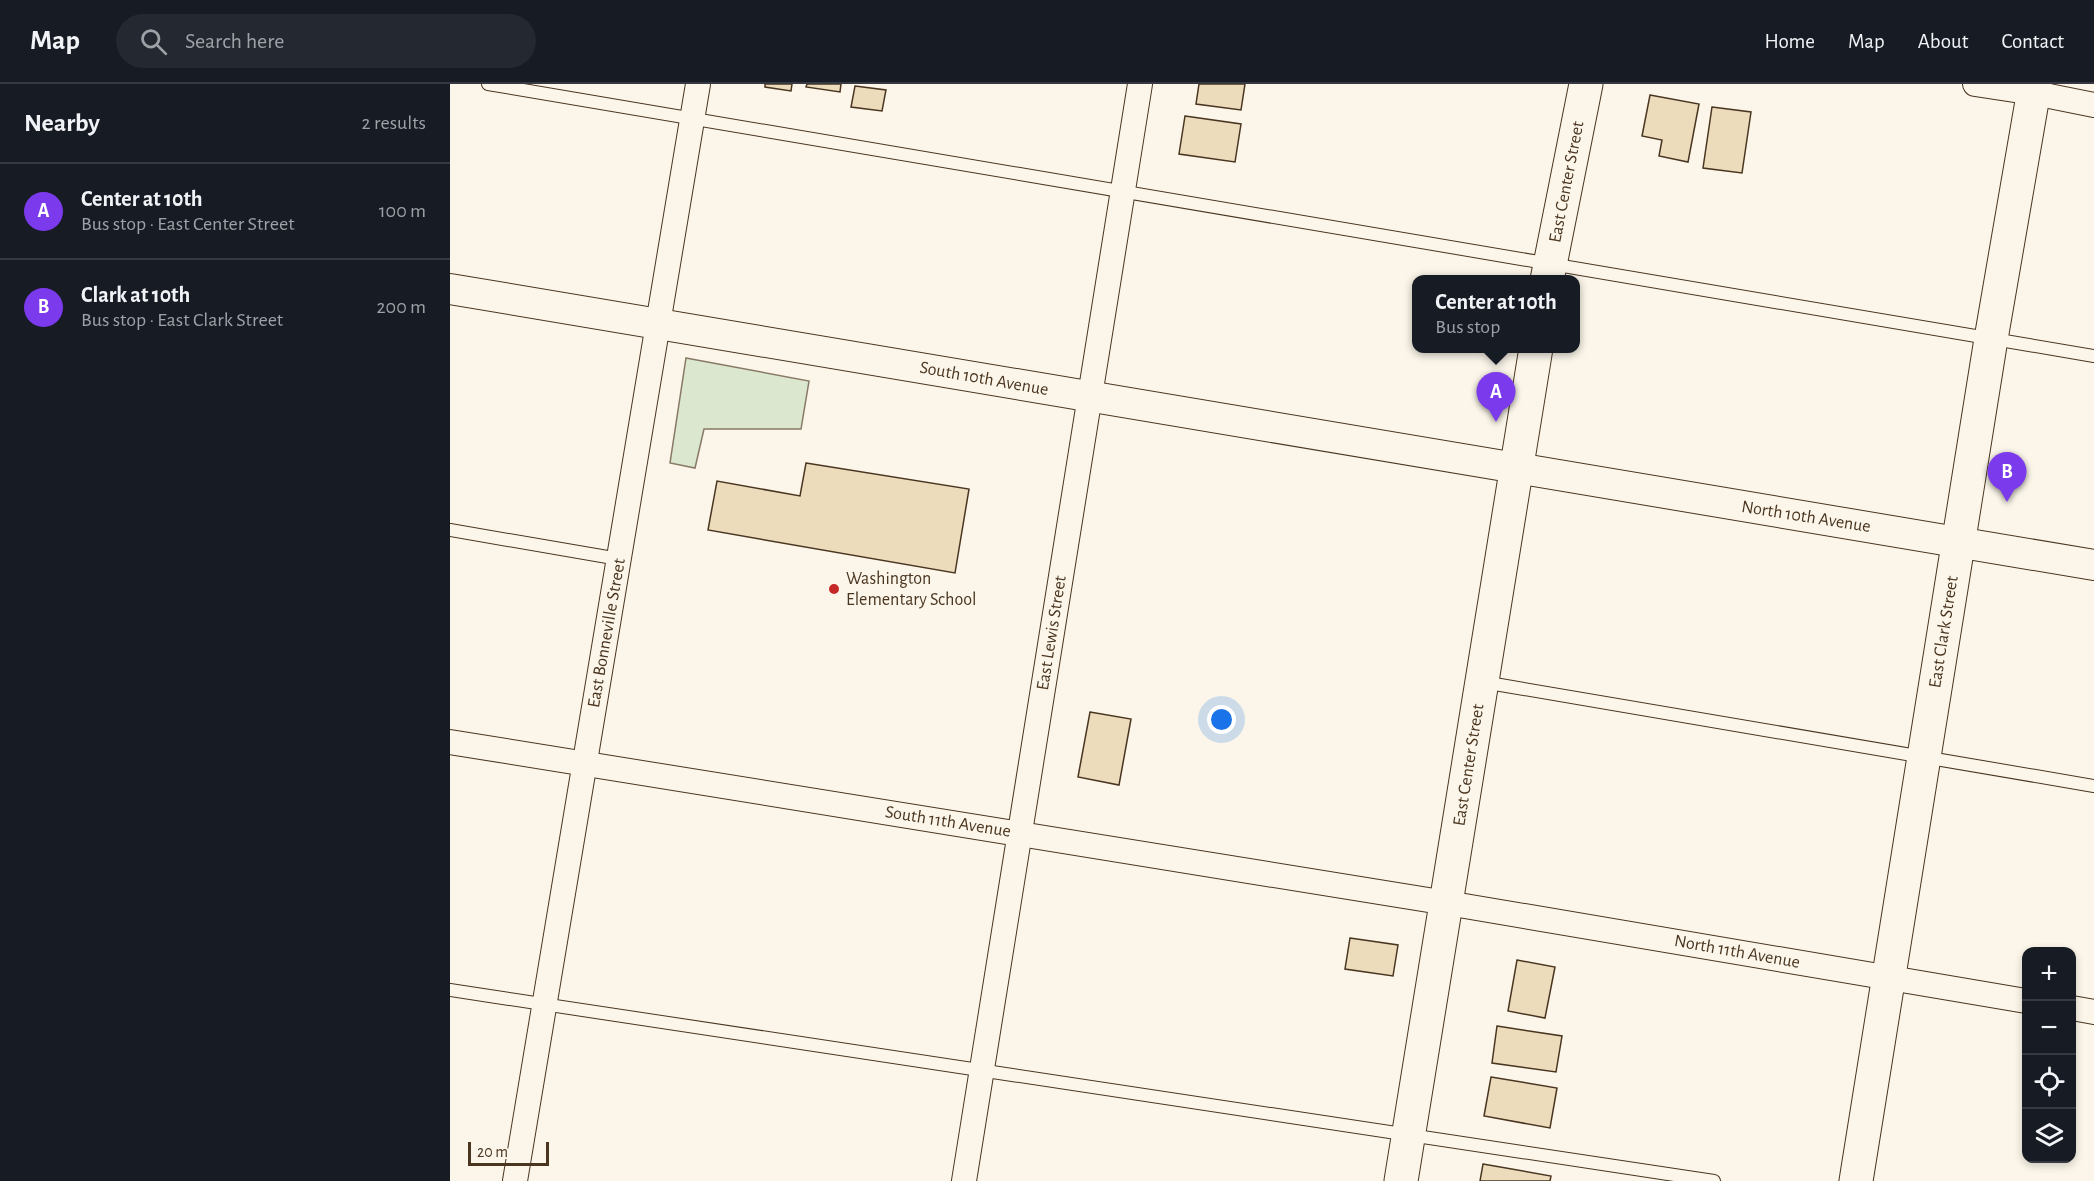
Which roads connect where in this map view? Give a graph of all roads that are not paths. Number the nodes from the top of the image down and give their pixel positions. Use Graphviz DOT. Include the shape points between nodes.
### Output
graph roads {
  1 [pos="488,84"];
  2 [pos="698,84"];
  3 [pos="1140,84"];
  4 [pos="1586,84"];
  5 [pos="1975,84"];
  6 [pos="2035,88"];
  7 [pos="2094,105"];
  8 [pos="693,119"];
  9 [pos="1123,192"];
  10 [pos="1549,272"];
  11 [pos="1569,275"];
  12 [pos="1580,277"];
  13 [pos="450,289"];
  14 [pos="658,324"];
  15 [pos="1991,339"];
  16 [pos="1535,353"];
  17 [pos="2094,356"];
  18 [pos="1090,397"];
  19 [pos="1517,469"];
  20 [pos="450,530"];
  21 [pos="1958,543"];
  22 [pos="619,559"];
  23 [pos="2094,565"];
  24 [pos="1482,682"];
  25 [pos="450,742"];
  26 [pos="1924,757"];
  27 [pos="585,763"];
  28 [pos="2094,786"];
  29 [pos="1020,834"];
  30 [pos="1447,903"];
  31 [pos="1889,977"];
  32 [pos="450,990"];
  33 [pos="2022,999"];
  34 [pos="545,1005"];
  35 [pos="2076,1009"];
  36 [pos="2094,1012"];
  37 [pos="982,1071"];
  38 [pos="1409,1135"];
  39 [pos="515,1181"];
  40 [pos="964,1181"];
  41 [pos="1401,1181"];
  42 [pos="1714,1181"];
  43 [pos="1856,1181"];
  1 -- 8 [label="lane"];
  2 -- 8 [label="street, East Bonneville Street"];
  3 -- 9 [label="street, East Lewis Street"];
  4 -- 10 [label="main road, East Center Street"];
  5 -- 6 [label="street"];
  6 -- 7 [label="street"];
  6 -- 15 [label="main road, East Clark Street"];
  8 -- 9 [label="lane"];
  8 -- 14 [label="street, East Bonneville Street"];
  9 -- 10 [label="lane"];
  9 -- 18 [label="street, East Lewis Street"];
  10 -- 11 [label="lane"];
  12 -- 15 [label="lane"];
  13 -- 14 [label="street, South 10th Avenue"];
  14 -- 18 [label="street, South 10th Avenue"];
  14 -- 22 [label="street, East Bonneville Street"];
  15 -- 17 [label="lane"];
  15 -- 21 [label="main road, East Clark Street"];
  16 -- 19 [label="main road, East Center Street"];
  18 -- 19 [label="street, South 10th Avenue"];
  18 -- 29 [label="street, East Lewis Street"];
  19 -- 21 [label="street, North 10th Avenue"];
  19 -- 24 [label="main road, East Center Street"];
  20 -- 22 [label="lane"];
  21 -- 23 [label="street, North 10th Avenue"];
  21 -- 26 [label="main road, East Clark Street"];
  22 -- 27 [label="street, East Bonneville Street"];
  24 -- 26 [label="lane"];
  24 -- 30 [label="main road, East Center Street"];
  25 -- 27 [label="street, South 11th Avenue"];
  26 -- 28 [label="lane"];
  26 -- 31 [label="main road, East Clark Street"];
  27 -- 29 [label="street, South 11th Avenue"];
  27 -- 34 [label="street, East Bonneville Street"];
  29 -- 30 [label="street, South 11th Avenue"];
  29 -- 37 [label="street, East Lewis Street"];
  30 -- 31 [label="street, North 11th Avenue"];
  30 -- 38 [label="main road, East Center Street"];
  31 -- 33 [label="street, North 11th Avenue"];
  31 -- 43 [label="main road, East Clark Street"];
  32 -- 34 [label="lane"];
  34 -- 37 [label="lane"];
  34 -- 39 [label="street, East Bonneville Street"];
  35 -- 36 [label="street"];
  37 -- 38 [label="lane"];
  37 -- 40 [label="street, East Lewis Street"];
  38 -- 41 [label="main road, East Center Street"];
  38 -- 42 [label="lane"];
}
